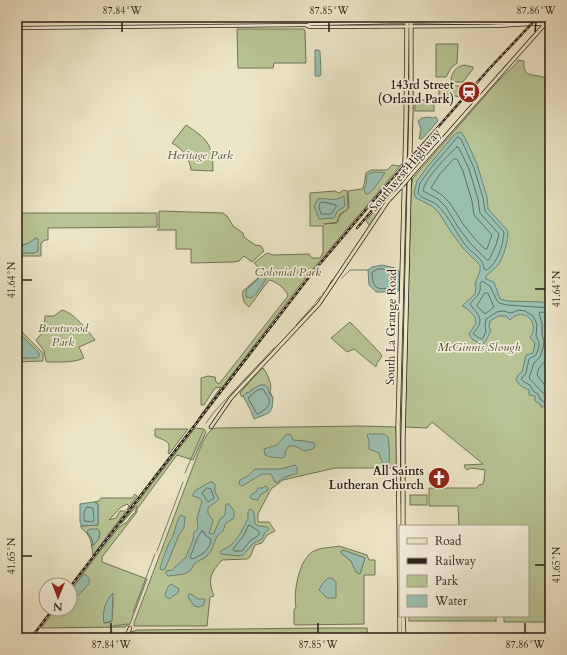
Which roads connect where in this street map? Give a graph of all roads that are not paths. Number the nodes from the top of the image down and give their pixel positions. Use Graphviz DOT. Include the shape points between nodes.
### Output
graph roads {
  1 [pos="407,17"];
  2 [pos="411,17"];
  3 [pos="409,24"];
  4 [pos="545,24"];
  5 [pos="550,24"];
  6 [pos="533,25"];
  7 [pos="17,28"];
  8 [pos="537,32"];
  9 [pos="211,427"];
  10 [pos="403,525"];
  11 [pos="399,536"];
  12 [pos="400,617"];
  13 [pos="403,617"];
  14 [pos="130,628"];
  15 [pos="126,638"];
  16 [pos="400,638"];
  17 [pos="404,638"];
  1 -- 3 [label="highway, South La Grange Road"];
  2 -- 3 [label="highway, South La Grange Road"];
  3 -- 4 [label="main road"];
  3 -- 6 [label="main road"];
  3 -- 7 [label="main road"];
  3 -- 10 [label="highway, South La Grange Road" via="411,110"];
  3 -- 11 [label="highway, South La Grange Road" via="398,433"];
  4 -- 5 [label="main road"];
  4 -- 6 [label="main road"];
  4 -- 8 [label="main road, Southwest Highway"];
  6 -- 8 [label="main road" via="538,28"];
  8 -- 9 [label="main road, Southwest Highway, bridge" via="388,202 319,304 231,398"];
  12 -- 16 [label="highway, South La Grange Road"];
  13 -- 17 [label="highway"];
  14 -- 15 [label="main road"];
}
